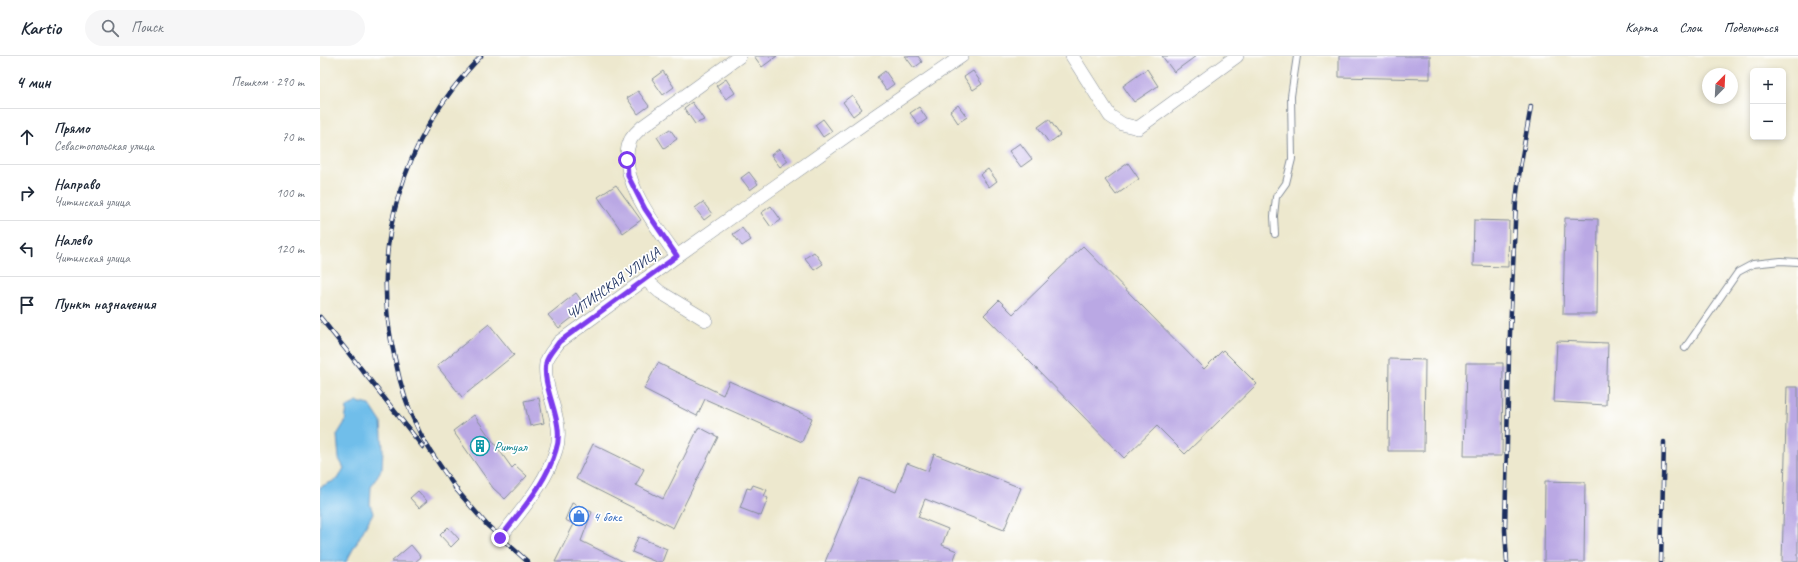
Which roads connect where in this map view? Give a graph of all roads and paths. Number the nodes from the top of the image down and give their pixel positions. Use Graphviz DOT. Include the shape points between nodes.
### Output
graph roads {
  1 [pos="740,56"];
  2 [pos="962,56"];
  3 [pos="1072,56"];
  4 [pos="1237,56"];
  5 [pos="1297,56"];
  6 [pos="1275,234"];
  7 [pos="677,256"];
  8 [pos="1798,262"];
  9 [pos="645,279"];
  10 [pos="706,320"];
  11 [pos="1685,348"];
  12 [pos="500,538"];
  1 -- 7 [label="street" via="642,127 630,141 628,176 645,209"];
  2 -- 7 [label="street, ЧИТИНСКАЯ УЛИЦА"];
  3 -- 4 [label="street" via="1110,116 1122,124 1138,128"];
  5 -- 6 [label="lane" via="1291,96 1292,159 1286,182 1276,197"];
  7 -- 9 [label="street, ЧИТИНСКАЯ УЛИЦА"];
  8 -- 11 [label="lane" via="1754,264 1738,272"];
  9 -- 10 [label="street" via="660,292"];
  9 -- 12 [label="street, ЧИТИНСКАЯ УЛИЦА" via="559,342 546,362 546,375 558,428 557,450 541,484"];
}
